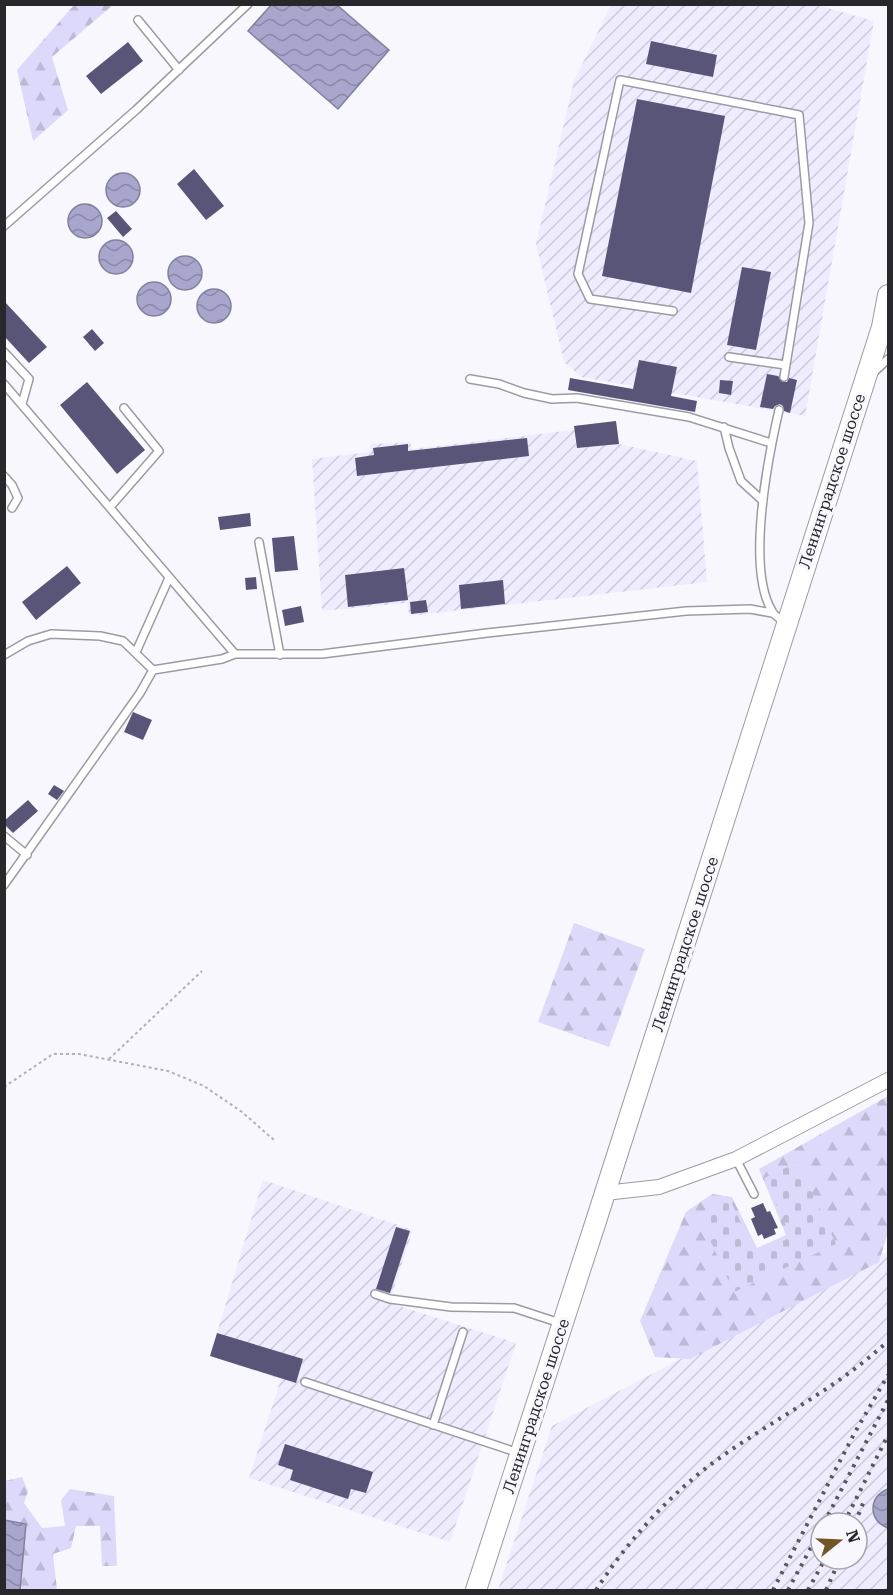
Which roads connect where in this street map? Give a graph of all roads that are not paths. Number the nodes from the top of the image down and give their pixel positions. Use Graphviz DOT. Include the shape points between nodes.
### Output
graph roads {
  1 [pos="248,4"];
  2 [pos="138,20"];
  3 [pos="179,70"];
  4 [pos="4,225"];
  5 [pos="888,295"];
  6 [pos="673,311"];
  7 [pos="4,352"];
  8 [pos="729,357"];
  9 [pos="888,359"];
  10 [pos="786,365"];
  11 [pos="784,377"];
  12 [pos="471,379"];
  13 [pos="864,380"];
  14 [pos="4,384"];
  15 [pos="22,404"];
  16 [pos="124,408"];
  17 [pos="779,411"];
  18 [pos="724,427"];
  19 [pos="771,443"];
  20 [pos="4,476"];
  21 [pos="763,501"];
  22 [pos="111,506"];
  23 [pos="12,508"];
  24 [pos="259,542"];
  25 [pos="169,578"];
  26 [pos="779,618"];
  27 [pos="136,652"];
  28 [pos="235,654"];
  29 [pos="4,655"];
  30 [pos="280,655"];
  31 [pos="153,670"];
  32 [pos="4,836"];
  33 [pos="27,855"];
  34 [pos="4,885"];
  35 [pos="888,1080"];
  36 [pos="736,1159"];
  37 [pos="605,1193"];
  38 [pos="754,1194"];
  39 [pos="375,1294"];
  40 [pos="562,1324"];
  41 [pos="463,1332"];
  42 [pos="305,1382"];
  43 [pos="433,1425"];
  44 [pos="520,1453"];
  45 [pos="476,1590"];
  1 -- 3 [label="lane"];
  2 -- 3 [label="lane"];
  3 -- 4 [label="lane"];
  5 -- 13 [label="main road, Ленинградское шоссе"];
  6 -- 10 [label="lane" via="590,298 578,274 620,80 799,115 808,223"];
  7 -- 15 [label="lane" via="29,379"];
  8 -- 10 [label="lane"];
  9 -- 13 [label="lane"];
  10 -- 11 [label="lane"];
  12 -- 18 [label="lane" via="552,399 577,398 689,417"];
  13 -- 26 [label="main road, Ленинградское шоссе"];
  14 -- 15 [label="lane"];
  15 -- 22 [label="lane"];
  16 -- 22 [label="lane" via="159,451"];
  17 -- 19 [label="lane"];
  18 -- 19 [label="lane"];
  18 -- 21 [label="lane" via="741,482"];
  19 -- 21 [label="lane"];
  20 -- 23 [label="lane" via="18,498"];
  21 -- 26 [label="lane" via="759,550 764,589"];
  22 -- 25 [label="lane"];
  24 -- 30 [label="lane"];
  25 -- 27 [label="lane"];
  25 -- 28 [label="lane"];
  26 -- 30 [label="lane" via="750,609 686,611 373,649"];
  26 -- 37 [label="main road, Ленинградское шоссе"];
  27 -- 29 [label="lane" via="123,641 100,636 51,634"];
  27 -- 31 [label="lane"];
  28 -- 30 [label="lane"];
  28 -- 31 [label="lane"];
  31 -- 33 [label="lane"];
  32 -- 33 [label="lane"];
  33 -- 34 [label="lane"];
  35 -- 36 [label="street"];
  36 -- 37 [label="street" via="659,1187"];
  36 -- 38 [label="lane"];
  37 -- 40 [label="main road, Ленинградское шоссе"];
  39 -- 40 [label="lane" via="451,1307 513,1308"];
  40 -- 44 [label="main road, Ленинградское шоссе"];
  41 -- 43 [label="lane"];
  42 -- 43 [label="lane"];
  43 -- 44 [label="lane"];
  44 -- 45 [label="main road, Ленинградское шоссе"];
}
